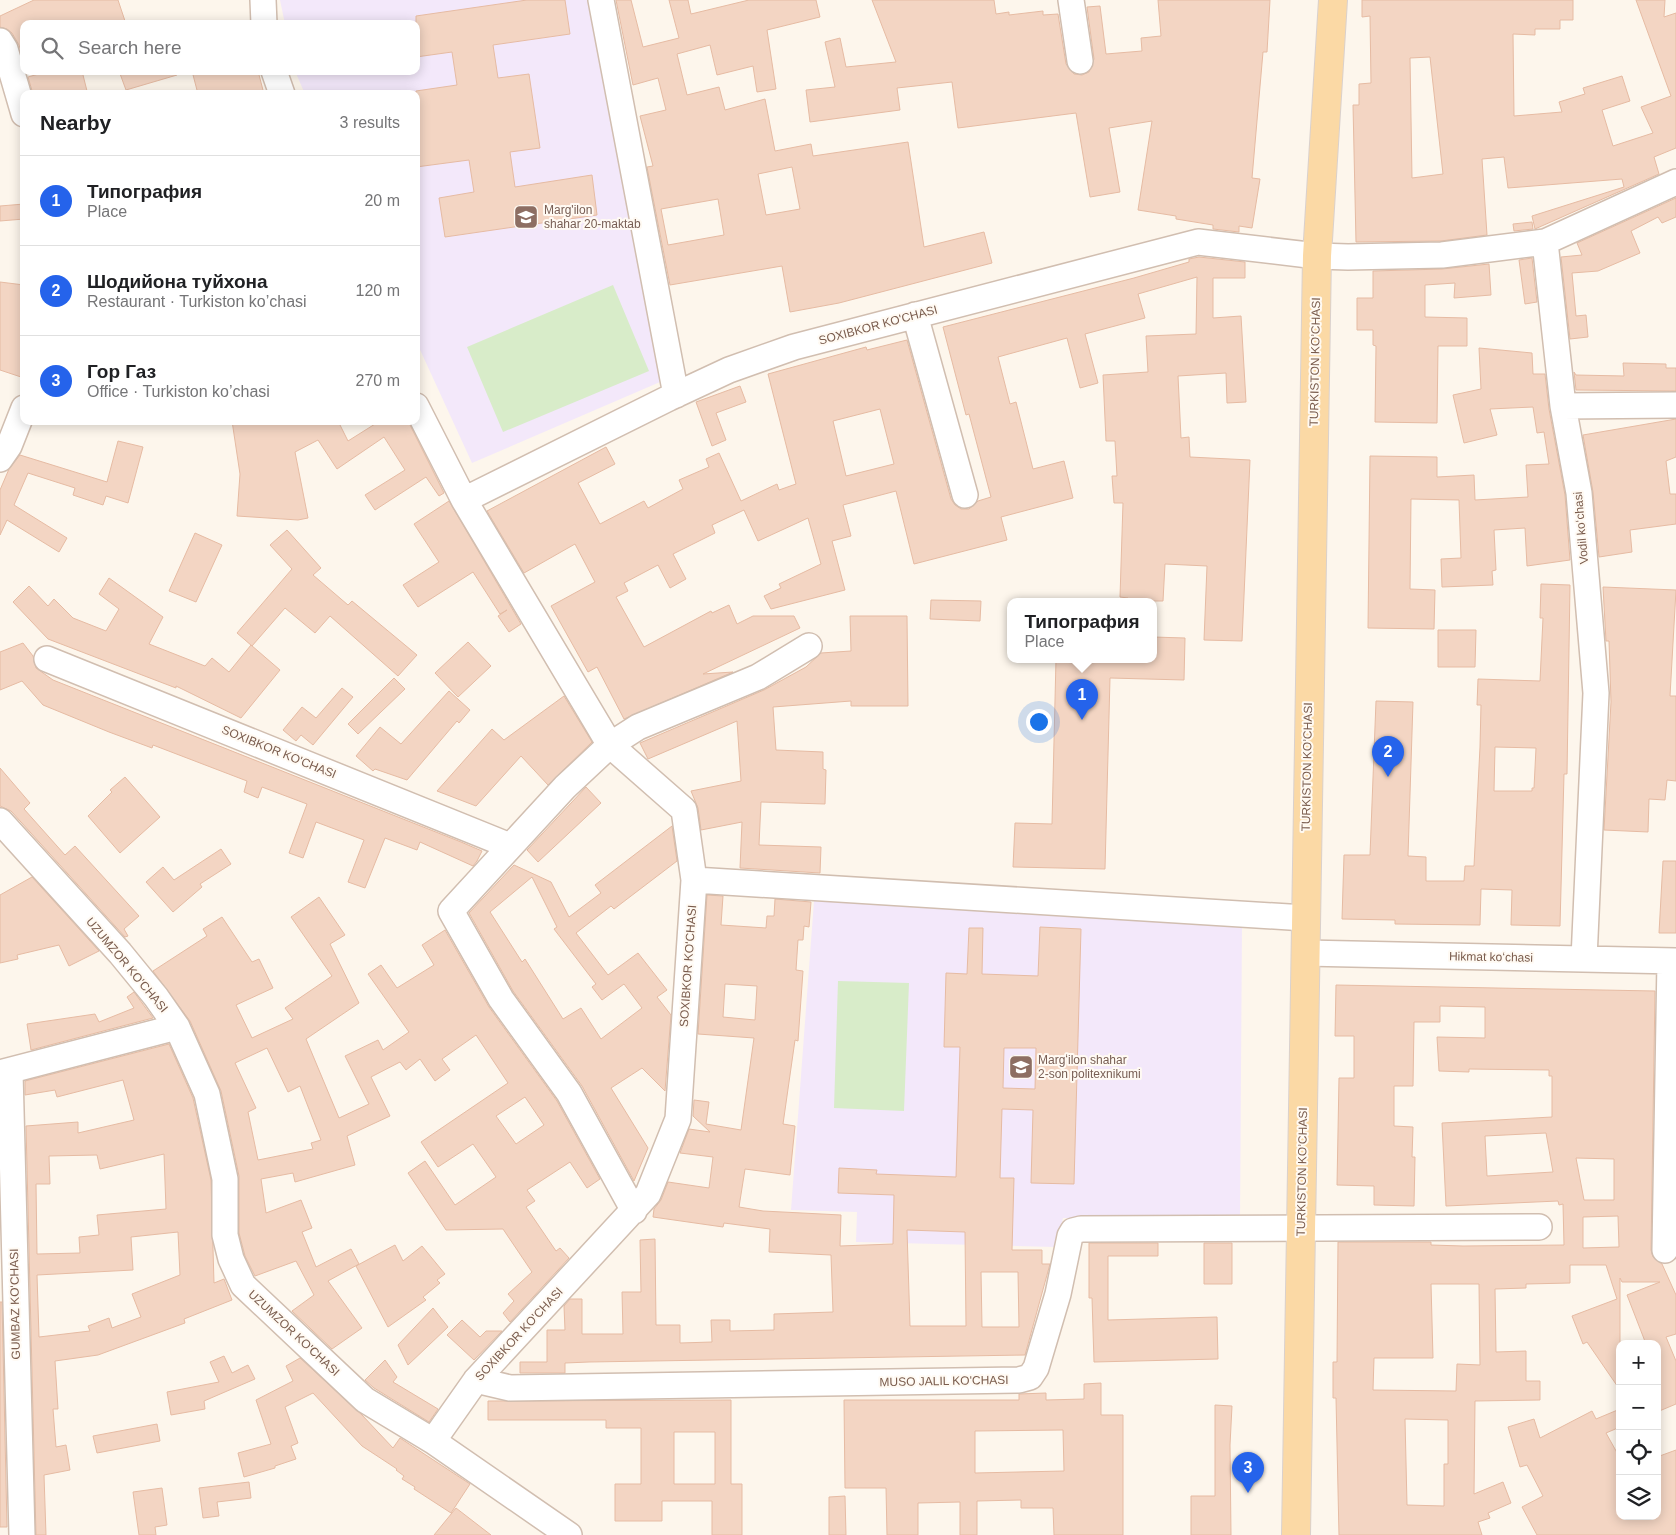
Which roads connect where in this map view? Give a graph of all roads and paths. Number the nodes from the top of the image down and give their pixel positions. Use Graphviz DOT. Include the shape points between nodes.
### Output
graph roads {
  1 [pos="263,0"];
  2 [pos="601,0"];
  3 [pos="1071,0"];
  4 [pos="1333,0"];
  5 [pos="264,20"];
  6 [pos="0,41"];
  7 [pos="1080,61"];
  8 [pos="275,75"];
  9 [pos="281,90"];
  10 [pos="20,100"];
  11 [pos="1676,182"];
  12 [pos="1545,242"];
  13 [pos="1317,256"];
  14 [pos="915,315"];
  15 [pos="676,395"];
  16 [pos="1676,405"];
  17 [pos="1563,406"];
  18 [pos="420,414"];
  19 [pos="20,418"];
  20 [pos="0,459"];
  21 [pos="965,496"];
  22 [pos="464,500"];
  23 [pos="809,646"];
  24 [pos="47,659"];
  25 [pos="610,745"];
  26 [pos="0,821"];
  27 [pos="510,846"];
  28 [pos="694,880"];
  29 [pos="1305,918"];
  30 [pos="1305,953"];
  31 [pos="1584,959"];
  32 [pos="1673,961"];
  33 [pos="177,1027"];
  34 [pos="5,1073"];
  35 [pos="634,1211"];
  36 [pos="1539,1226"];
  37 [pos="1302,1228"];
  38 [pos="1665,1250"];
  39 [pos="476,1380"];
  40 [pos="434,1441"];
  41 [pos="22,1535"];
  42 [pos="569,1535"];
  43 [pos="1296,1535"];
  1 -- 5 [label="street"];
  2 -- 15 [label="street"];
  3 -- 7 [label="street"];
  4 -- 13 [label="main road, TURKISTON KO’CHASI"];
  6 -- 10 [label="street"];
  8 -- 9 [label="street"];
  11 -- 12 [label="street"];
  12 -- 13 [label="street, SOXIBKOR KO'CHASI" via="1442,255"];
  12 -- 17 [label="street, Vodil koʻchasi"];
  13 -- 14 [label="street, SOXIBKOR KO'CHASI" via="1198,242"];
  13 -- 29 [label="main road, TURKISTON KO’CHASI"];
  14 -- 15 [label="street, SOXIBKOR KO'CHASI" via="794,348 729,370"];
  14 -- 21 [label="street"];
  15 -- 22 [label="street, SOXIBKOR KO'CHASI"];
  16 -- 17 [label="street"];
  17 -- 31 [label="street, Vodil koʻchasi" via="1578,493 1596,693"];
  18 -- 22 [label="street, SOXIBKOR KO'CHASI"];
  19 -- 20 [label="street"];
  22 -- 25 [label="street, SOXIBKOR KO'CHASI"];
  23 -- 25 [label="street" via="758,677 638,727"];
  24 -- 27 [label="street, SOXIBKOR KO'CHASI"];
  25 -- 27 [label="street"];
  25 -- 28 [label="street, SOXIBKOR KO'CHASI" via="684,810"];
  26 -- 33 [label="street, UZUMZOR KO'CHASI" via="120,953"];
  27 -- 35 [label="street" via="450,911 501,999 570,1093"];
  28 -- 29 [label="street"];
  28 -- 35 [label="street, SOXIBKOR KO'CHASI" via="678,1119 648,1194"];
  29 -- 30 [label="main road, TURKISTON KO’CHASI"];
  30 -- 31 [label="street, Hikmat koʻchasi"];
  30 -- 37 [label="main road, TURKISTON KO’CHASI"];
  31 -- 32 [label="street, Hikmat koʻchasi"];
  32 -- 38 [label="street"];
  33 -- 34 [label="street, GUMBAZ KO'CHASI"];
  33 -- 40 [label="street, UZUMZOR KO'CHASI" via="207,1094 225,1179 226,1235 242,1286 365,1400"];
  34 -- 41 [label="street, GUMBAZ KO'CHASI"];
  35 -- 39 [label="street, SOXIBKOR KO'CHASI"];
  36 -- 37 [label="street"];
  37 -- 39 [label="street, MUSO JALIL KO'CHASI" via="1073,1231 1036,1368 1030,1377 1019,1380 510,1388"];
  37 -- 43 [label="main road, TURKISTON KO’CHASI"];
  39 -- 40 [label="street, SOXIBKOR KO'CHASI"];
  40 -- 42 [label="street, UZUMZOR KO'CHASI"];
}
